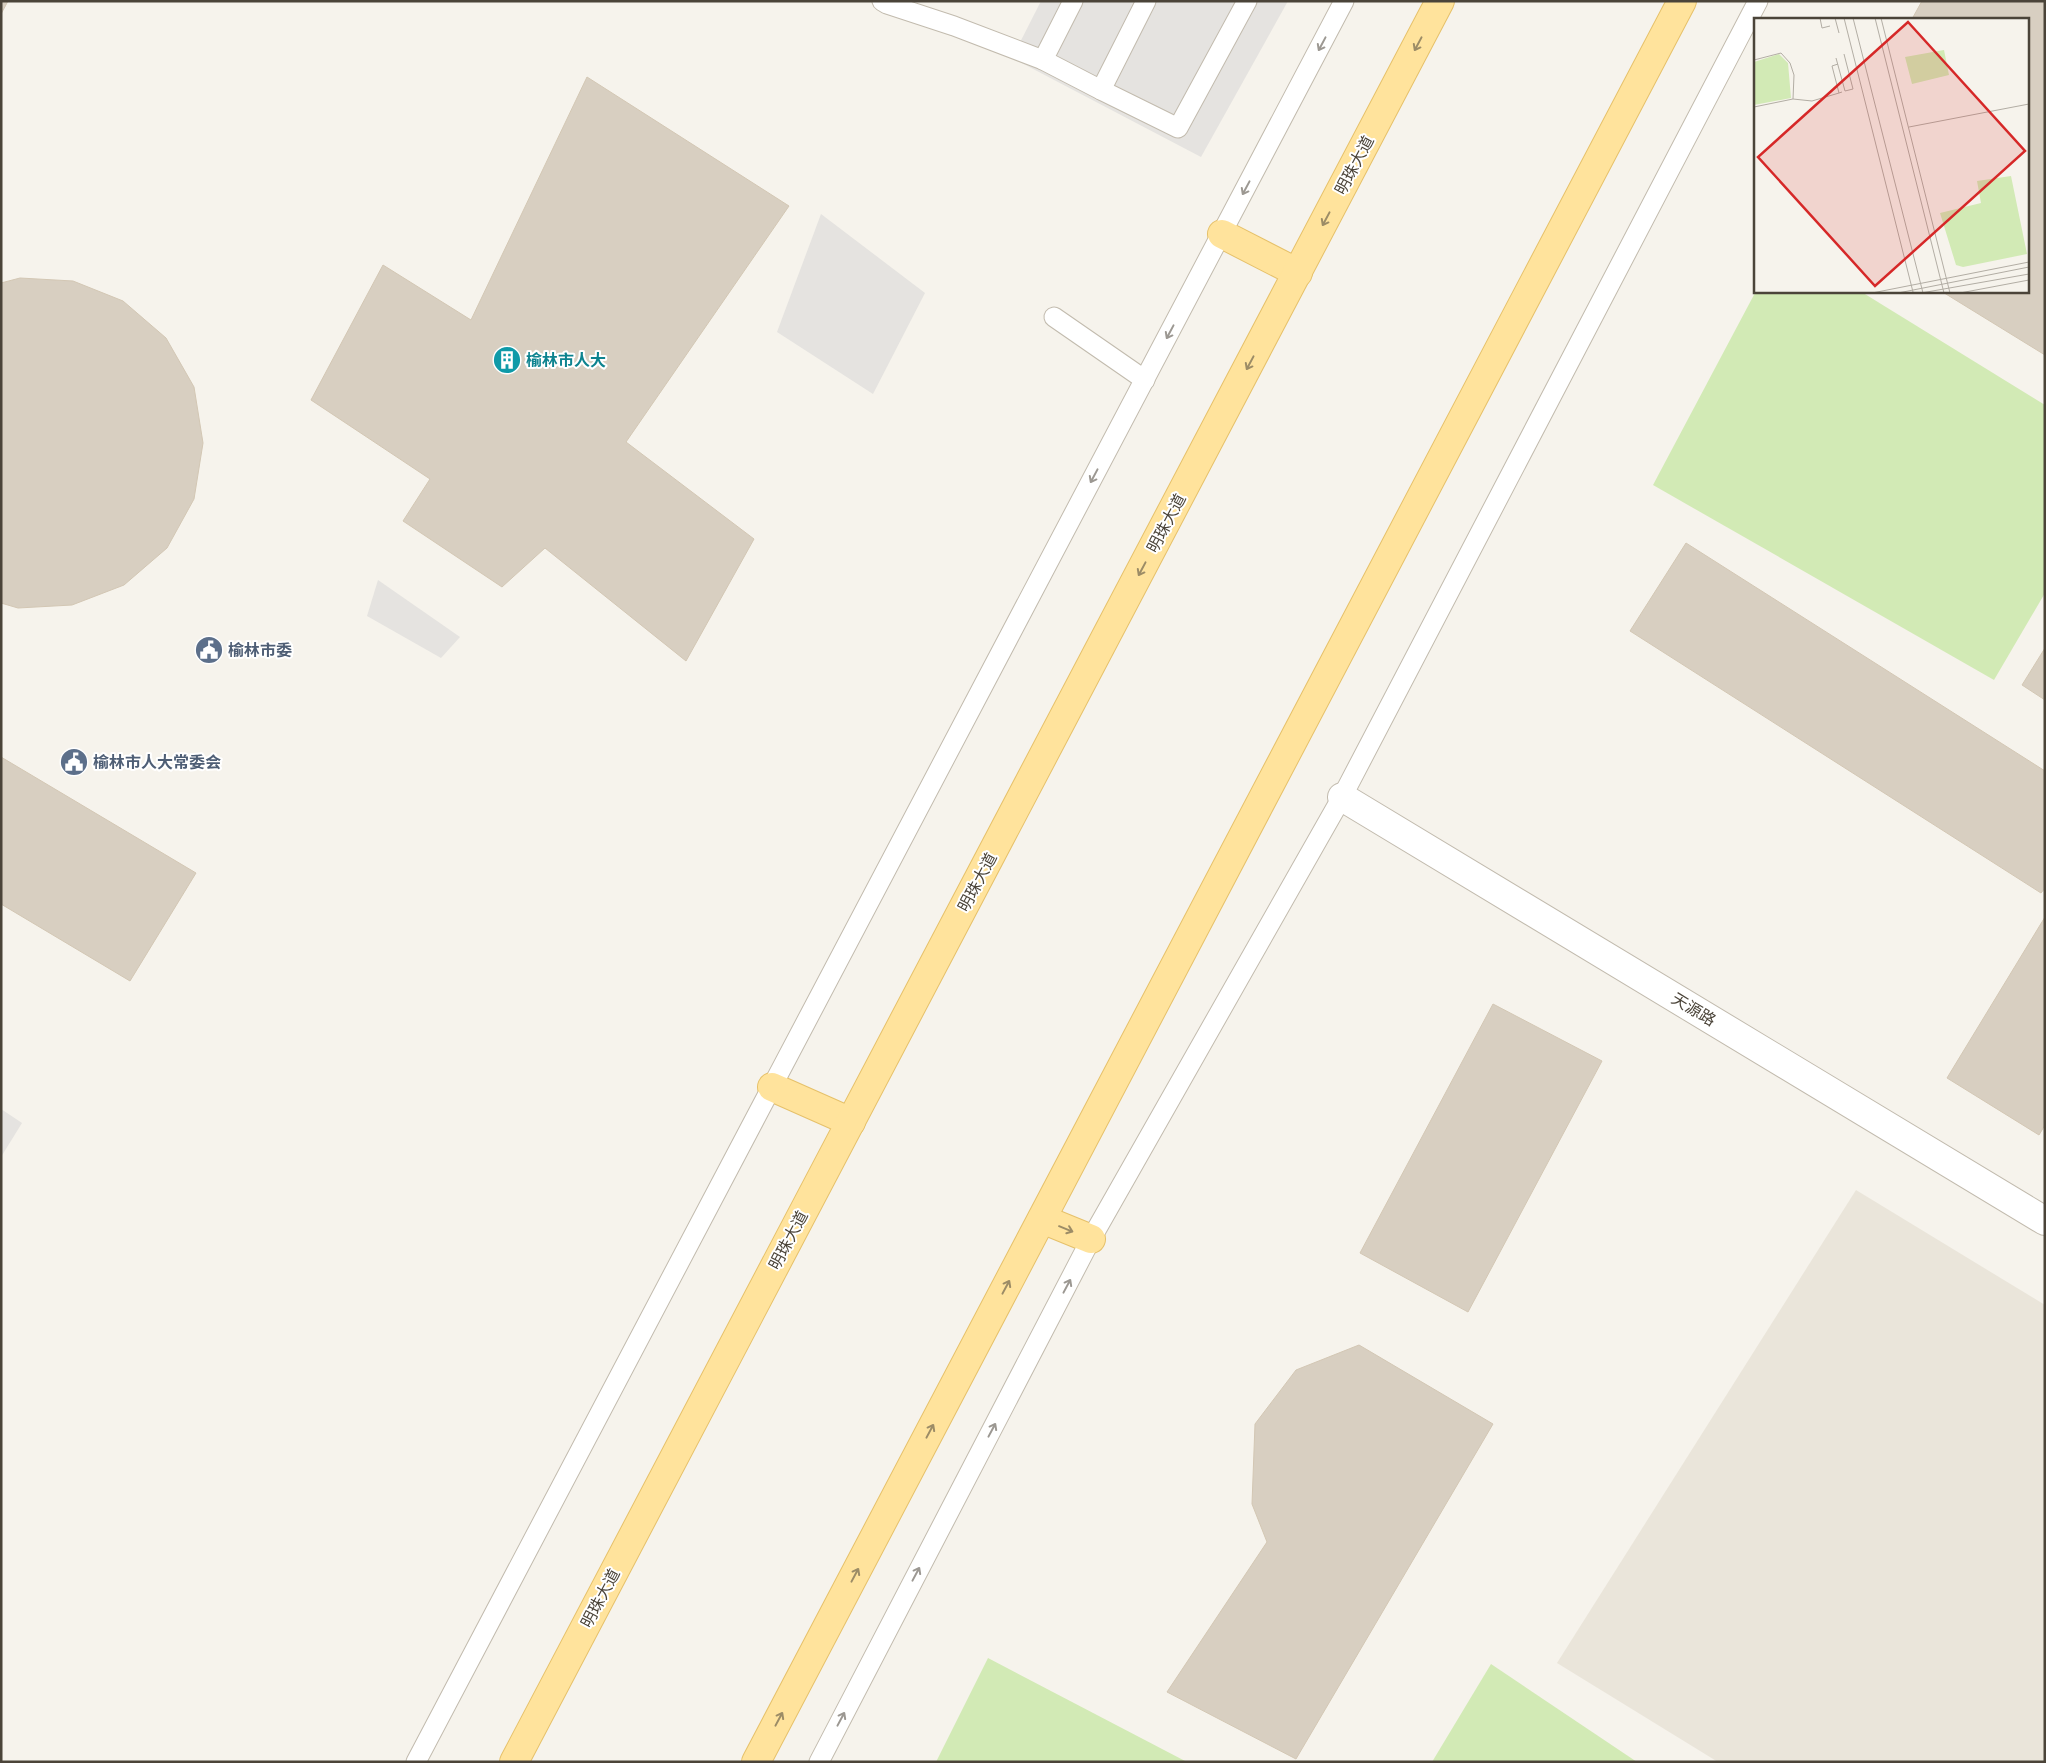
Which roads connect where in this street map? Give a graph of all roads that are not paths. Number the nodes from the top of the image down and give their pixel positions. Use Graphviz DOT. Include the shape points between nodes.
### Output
graph roads {
  1 [pos="882,1"];
  2 [pos="1073,1"];
  3 [pos="1146,1"];
  4 [pos="1247,1"];
  5 [pos="1344,1"];
  6 [pos="1440,1"];
  7 [pos="1682,1"];
  8 [pos="1758,1"];
  9 [pos="1043,60"];
  10 [pos="1101,90"];
  11 [pos="1222,234"];
  12 [pos="1298,273"];
  13 [pos="1054,317"];
  14 [pos="1145,380"];
  15 [pos="1342,797"];
  16 [pos="772,1087"];
  17 [pos="851,1122"];
  18 [pos="1042,1219"];
  19 [pos="2045,1221"];
  20 [pos="1091,1239"];
  21 [pos="416,1762"];
  22 [pos="514,1762"];
  23 [pos="756,1762"];
  24 [pos="819,1762"];
  1 -- 9 [label="lane"];
  2 -- 9 [label="lane"];
  3 -- 10 [label="lane"];
  4 -- 10 [label="lane" via="1178,128"];
  5 -- 11 [label="lane, one-way"];
  6 -- 12 [label="main road, 明珠大道, one-way"];
  7 -- 18 [label="main road"];
  8 -- 15 [label="lane"];
  9 -- 10 [label="lane"];
  11 -- 12 [label="main road"];
  11 -- 14 [label="lane, one-way"];
  12 -- 17 [label="main road, 明珠大道, one-way"];
  13 -- 14 [label="lane"];
  14 -- 16 [label="lane, one-way"];
  15 -- 19 [label="street, 天源路"];
  15 -- 20 [label="lane"];
  16 -- 17 [label="main road"];
  16 -- 21 [label="lane"];
  17 -- 22 [label="main road, 明珠大道"];
  18 -- 20 [label="main road, one-way"];
  23 -- 18 [label="main road, one-way"];
  24 -- 20 [label="lane, one-way"];
}
